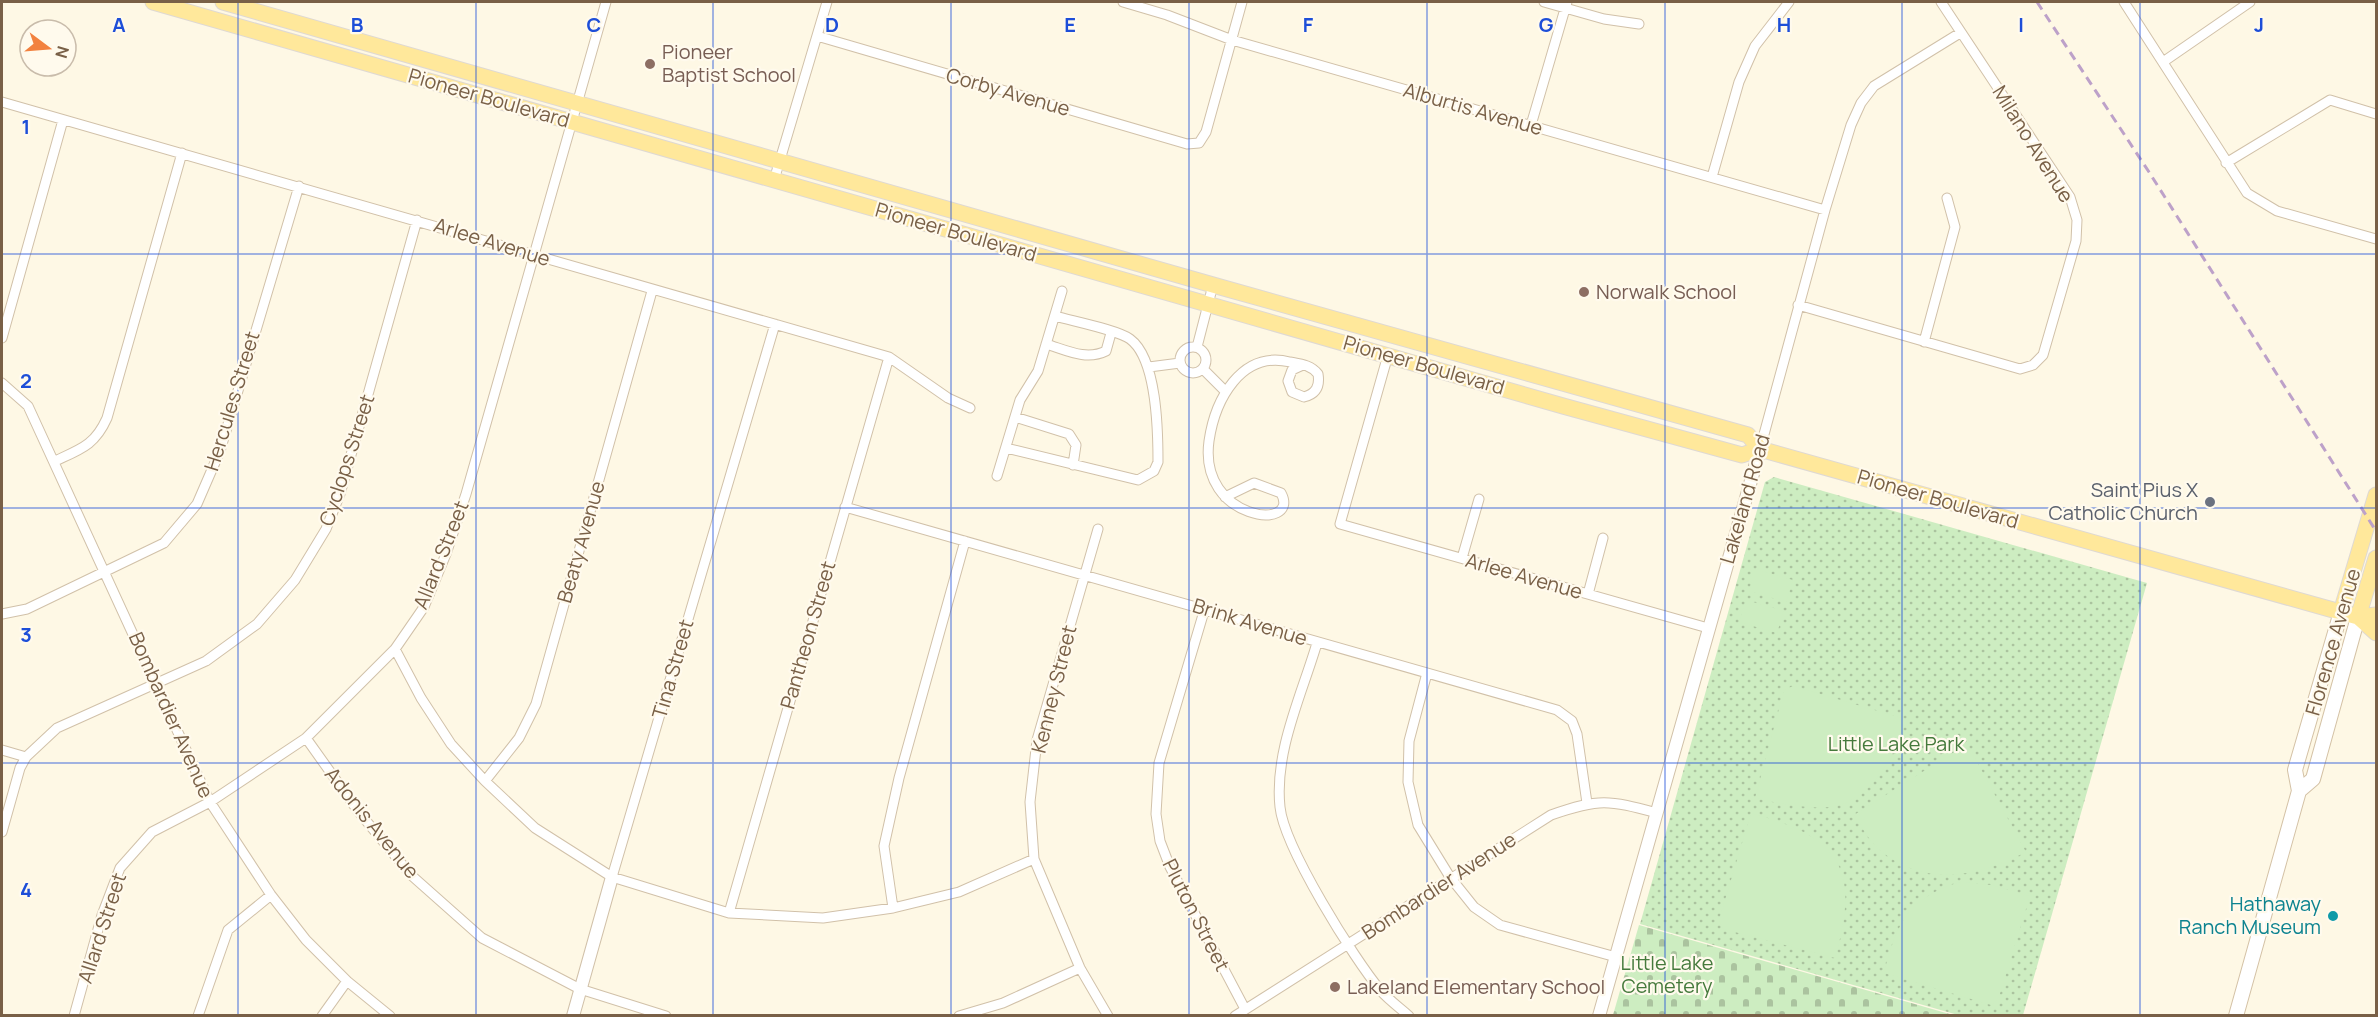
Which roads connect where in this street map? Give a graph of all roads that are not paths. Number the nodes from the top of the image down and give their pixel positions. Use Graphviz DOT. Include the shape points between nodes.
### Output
graph roads {
  1 [pos="153,2"];
  2 [pos="223,2"];
  3 [pos="606,2"];
  4 [pos="827,2"];
  5 [pos="1123,2"];
  6 [pos="1242,2"];
  7 [pos="1544,2"];
  8 [pos="1789,2"];
  9 [pos="1941,2"];
  10 [pos="2124,2"];
  11 [pos="2250,2"];
  12 [pos="1566,4"];
  13 [pos="1639,24"];
  14 [pos="1960,33"];
  15 [pos="817,36"];
  16 [pos="1232,40"];
  17 [pos="2163,62"];
  18 [pos="2,102"];
  19 [pos="579,103"];
  20 [pos="2376,114"];
  21 [pos="63,120"];
  22 [pos="573,122"];
  23 [pos="1531,125"];
  24 [pos="182,153"];
  25 [pos="780,160"];
  26 [pos="2226,163"];
  27 [pos="1712,177"];
  28 [pos="774,180"];
  29 [pos="299,186"];
  30 [pos="1947,198"];
  31 [pos="1825,210"];
  32 [pos="417,220"];
  33 [pos="2376,239"];
  34 [pos="534,255"];
  35 [pos="1213,285"];
  36 [pos="652,291"];
  37 [pos="1062,291"];
  38 [pos="1209,303"];
  39 [pos="1798,305"];
  40 [pos="1055,316"];
  41 [pos="775,324"];
  42 [pos="1112,333"];
  43 [pos="2,338"];
  44 [pos="1924,342"];
  45 [pos="1046,344"];
  46 [pos="1197,347"];
  47 [pos="1388,355"];
  48 [pos="889,357"];
  49 [pos="1180,363"];
  50 [pos="1303,365"];
  51 [pos="1149,367"];
  52 [pos="1203,369"];
  53 [pos="2,383"];
  54 [pos="1225,392"];
  55 [pos="970,408"];
  56 [pos="1015,417"];
  57 [pos="1006,448"];
  58 [pos="1760,448"];
  59 [pos="55,461"];
  60 [pos="1073,465"];
  61 [pos="997,476"];
  62 [pos="2376,495"];
  63 [pos="1225,497"];
  64 [pos="1479,499"];
  65 [pos="845,507"];
  66 [pos="1098,529"];
  67 [pos="1603,538"];
  68 [pos="965,541"];
  69 [pos="1462,558"];
  70 [pos="2376,558"];
  71 [pos="106,572"];
  72 [pos="1084,574"];
  73 [pos="1588,594"];
  74 [pos="1205,608"];
  75 [pos="2341,612"];
  76 [pos="2,614"];
  77 [pos="2376,615"];
  78 [pos="2358,617"];
  79 [pos="1708,628"];
  80 [pos="2376,633"];
  81 [pos="1317,643"];
  82 [pos="395,648"];
  83 [pos="1427,673"];
  84 [pos="156,683"];
  85 [pos="306,738"];
  86 [pos="2,750"];
  87 [pos="26,757"];
  88 [pos="484,781"];
  89 [pos="2299,791"];
  90 [pos="210,802"];
  91 [pos="1587,802"];
  92 [pos="1657,813"];
  93 [pos="2,832"];
  94 [pos="1034,858"];
  95 [pos="612,877"];
  96 [pos="1450,878"];
  97 [pos="271,895"];
  98 [pos="893,908"];
  99 [pos="729,913"];
  100 [pos="1349,943"];
  101 [pos="1617,957"];
  102 [pos="1080,968"];
  103 [pos="347,981"];
  104 [pos="580,989"];
  105 [pos="1245,1009"];
  106 [pos="74,1016"];
  107 [pos="198,1016"];
  108 [pos="322,1016"];
  109 [pos="390,1016"];
  110 [pos="573,1016"];
  111 [pos="666,1016"];
  112 [pos="959,1016"];
  113 [pos="1108,1016"];
  114 [pos="1235,1016"];
  115 [pos="1409,1016"];
  116 [pos="1599,1016"];
  117 [pos="2236,1016"];
  1 -- 22 [label="main road, Pioneer Boulevard"];
  2 -- 19 [label="main road, Pioneer Boulevard"];
  3 -- 19 [label="street, Allard Street"];
  4 -- 15 [label="street"];
  5 -- 16 [label="street, Alburtis Avenue"];
  6 -- 16 [label="street"];
  7 -- 12 [label="street"];
  8 -- 27 [label="street" via="1755,46 1743,73"];
  9 -- 14 [label="street, Milano Avenue"];
  10 -- 17 [label="street"];
  11 -- 17 [label="street"];
  12 -- 13 [label="street" via="1604,20"];
  12 -- 23 [label="street"];
  14 -- 31 [label="street, Lakeland Road" via="1874,86 1861,102"];
  14 -- 44 [label="street, Milano Avenue" via="2070,197 2077,220 2076,241 2043,355 2033,365 2020,369"];
  15 -- 16 [label="street, Corby Avenue" via="1187,144 1199,143 1206,132"];
  15 -- 25 [label="street"];
  16 -- 23 [label="street, Alburtis Avenue"];
  17 -- 26 [label="street"];
  18 -- 21 [label="street, Arlee Avenue"];
  19 -- 22 [label="street, Allard Street"];
  19 -- 25 [label="main road, Pioneer Boulevard"];
  20 -- 26 [label="street" via="2330,100"];
  21 -- 24 [label="street, Arlee Avenue"];
  21 -- 43 [label="street"];
  22 -- 28 [label="main road, Pioneer Boulevard"];
  22 -- 34 [label="street, Allard Street"];
  23 -- 27 [label="street, Alburtis Avenue"];
  24 -- 29 [label="street, Arlee Avenue"];
  24 -- 59 [label="street" via="107,418 99,435 86,447"];
  25 -- 28 [label="street"];
  25 -- 35 [label="main road, Pioneer Boulevard"];
  26 -- 33 [label="street" via="2247,193 2277,211"];
  27 -- 31 [label="street, Alburtis Avenue"];
  28 -- 38 [label="main road, Pioneer Boulevard"];
  29 -- 32 [label="street, Arlee Avenue"];
  29 -- 71 [label="street, Hercules Street" via="220,451 197,504 164,543"];
  30 -- 44 [label="street" via="1956,227"];
  31 -- 39 [label="street, Lakeland Road"];
  32 -- 34 [label="street, Arlee Avenue"];
  32 -- 84 [label="street, Cyclops Street" via="340,494 326,529 296,580 257,624 206,661"];
  34 -- 36 [label="street, Arlee Avenue"];
  34 -- 82 [label="street, Allard Street" via="446,554 424,607"];
  35 -- 38 [label="street"];
  35 -- 58 [label="main road, Pioneer Boulevard" via="1749,435"];
  36 -- 41 [label="street, Arlee Avenue"];
  36 -- 88 [label="street, Beaty Avenue" via="536,704 519,738"];
  37 -- 40 [label="street"];
  38 -- 46 [label="street"];
  38 -- 47 [label="main road, Pioneer Boulevard"];
  39 -- 44 [label="street"];
  39 -- 58 [label="street, Lakeland Road"];
  40 -- 42 [label="street"];
  40 -- 45 [label="street"];
  41 -- 48 [label="street, Arlee Avenue"];
  41 -- 95 [label="street, Tina Street"];
  42 -- 45 [label="street" via="1106,351 1088,357"];
  42 -- 51 [label="street" via="1129,338 1142,351"];
  45 -- 56 [label="street" via="1038,371 1020,400"];
  46 -- 49 [label="street" via="1181,354"];
  46 -- 52 [label="street" via="1204,352"];
  47 -- 58 [label="main road, Pioneer Boulevard" via="1742,455"];
  47 -- 69 [label="street, Arlee Avenue" via="1340,524"];
  48 -- 55 [label="street, Arlee Avenue" via="948,398"];
  48 -- 65 [label="street, Pantheon Street"];
  49 -- 51 [label="street"];
  49 -- 52 [label="street" via="1185,371 1195,374"];
  50 -- 54 [label="street" via="1281,360 1260,362 1242,372"];
  51 -- 60 [label="street" via="1158,450 1154,471 1138,480"];
  52 -- 54 [label="street"];
  53 -- 59 [label="street, Bombardier Avenue" via="28,406"];
  54 -- 63 [label="street" via="1209,450 1214,484"];
  56 -- 57 [label="street"];
  56 -- 60 [label="street" via="1069,434 1076,445"];
  57 -- 60 [label="street"];
  57 -- 61 [label="street"];
  58 -- 75 [label="main road, Pioneer Boulevard"];
  58 -- 79 [label="street, Lakeland Road"];
  59 -- 71 [label="street, Bombardier Avenue"];
  62 -- 75 [label="main road, Florence Avenue"];
  63 -- 63 [label="street" via="1254,483 1279,491 1285,503 1279,513 1267,515 1242,508"];
  64 -- 69 [label="street"];
  65 -- 68 [label="street, Brink Avenue"];
  65 -- 99 [label="street, Pantheon Street"];
  66 -- 72 [label="street, Kenney Street"];
  67 -- 73 [label="street"];
  68 -- 72 [label="street, Brink Avenue"];
  68 -- 98 [label="street" via="884,846"];
  69 -- 73 [label="street, Arlee Avenue"];
  70 -- 78 [label="main road, Florence Avenue"];
  71 -- 76 [label="street, Hercules Street" via="27,609"];
  71 -- 84 [label="street, Bombardier Avenue"];
  72 -- 74 [label="street, Brink Avenue"];
  72 -- 94 [label="street, Kenney Street" via="1037,740 1030,802"];
  73 -- 79 [label="street, Arlee Avenue"];
  74 -- 81 [label="street, Brink Avenue"];
  74 -- 105 [label="street, Pluton Street" via="1159,763 1156,814 1160,841 1170,867"];
  75 -- 78 [label="main road, Pioneer Boulevard"];
  75 -- 89 [label="main road, Florence Avenue" via="2295,770"];
  77 -- 78 [label="main road, Pioneer Boulevard"];
  78 -- 80 [label="main road, Pioneer Boulevard"];
  78 -- 89 [label="main road, Florence Avenue" via="2313,779"];
  79 -- 92 [label="street, Lakeland Road"];
  81 -- 83 [label="street, Brink Avenue"];
  81 -- 100 [label="street" via="1283,757 1280,808 1298,859"];
  82 -- 85 [label="street, Allard Street"];
  82 -- 88 [label="street" via="451,744"];
  83 -- 91 [label="street, Brink Avenue" via="1557,710 1572,721"];
  83 -- 96 [label="street" via="1409,741 1408,782 1418,825"];
  84 -- 87 [label="street, Cyclops Street" via="57,728"];
  84 -- 90 [label="street, Bombardier Avenue"];
  85 -- 90 [label="street, Allard Street"];
  85 -- 104 [label="street, Adonis Avenue" via="358,811 411,875 482,938"];
  86 -- 87 [label="street"];
  87 -- 93 [label="street, Cyclops Street"];
  88 -- 95 [label="street" via="535,828"];
  89 -- 117 [label="main road, Florence Avenue"];
  90 -- 97 [label="street, Bombardier Avenue"];
  90 -- 106 [label="street, Allard Street" via="152,832 120,868 102,915"];
  91 -- 92 [label="street, Bombardier Avenue" via="1614,802"];
  91 -- 96 [label="street, Bombardier Avenue" via="1551,815"];
  92 -- 101 [label="street, Lakeland Road"];
  94 -- 98 [label="street" via="959,892"];
  94 -- 102 [label="street, Kenney Street"];
  95 -- 99 [label="street"];
  95 -- 104 [label="street, Tina Street"];
  96 -- 100 [label="street, Bombardier Avenue"];
  96 -- 101 [label="street" via="1474,907 1500,925"];
  97 -- 103 [label="street, Bombardier Avenue" via="306,940"];
  97 -- 107 [label="street" via="228,930"];
  98 -- 99 [label="street" via="823,918"];
  100 -- 105 [label="street, Bombardier Avenue"];
  100 -- 115 [label="street" via="1382,991"];
  101 -- 116 [label="street, Lakeland Road"];
  102 -- 112 [label="street" via="1003,1003"];
  102 -- 113 [label="street, Kenney Street"];
  103 -- 108 [label="street"];
  103 -- 109 [label="street, Bombardier Avenue"];
  104 -- 110 [label="street, Tina Street"];
  104 -- 111 [label="street, Adonis Avenue"];
  105 -- 114 [label="street, Bombardier Avenue"];
}
